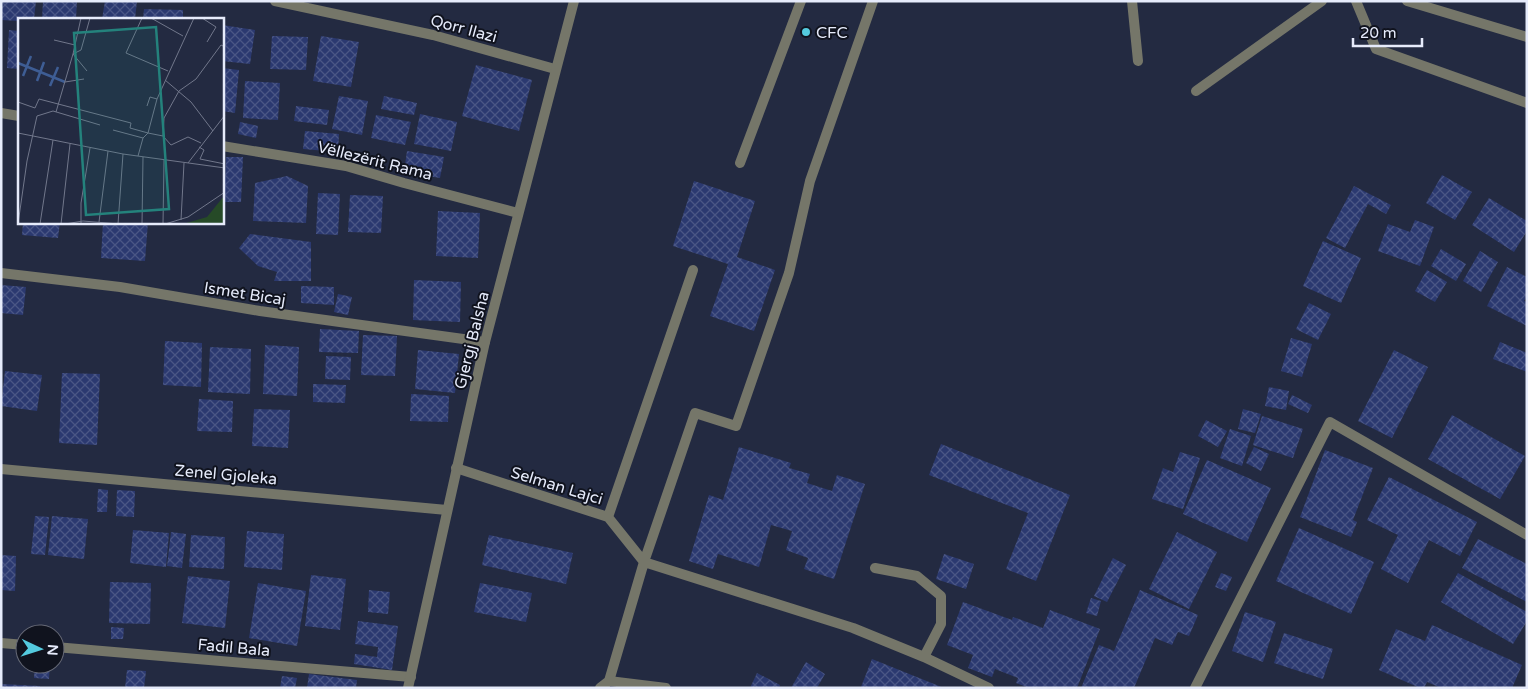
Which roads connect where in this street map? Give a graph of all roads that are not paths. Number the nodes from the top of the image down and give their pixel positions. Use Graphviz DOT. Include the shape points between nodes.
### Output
graph roads {
  1 [pos="276,1"];
  2 [pos="574,1"];
  3 [pos="801,1"];
  4 [pos="874,1"];
  5 [pos="1132,1"];
  6 [pos="1322,1"];
  7 [pos="1356,1"];
  8 [pos="1407,1"];
  9 [pos="1420,3"];
  10 [pos="1527,37"];
  11 [pos="1138,61"];
  12 [pos="555,69"];
  13 [pos="1196,91"];
  14 [pos="1527,103"];
  15 [pos="1,113"];
  16 [pos="18,116"];
  17 [pos="224,146"];
  18 [pos="740,163"];
  19 [pos="518,213"];
  20 [pos="693,270"];
  21 [pos="1,273"];
  22 [pos="485,342"];
  23 [pos="456,468"];
  24 [pos="1,469"];
  25 [pos="447,510"];
  26 [pos="608,516"];
  27 [pos="1527,535"];
  28 [pos="644,562"];
  29 [pos="875,568"];
  30 [pos="1,643"];
  31 [pos="15,644"];
  32 [pos="65,648"];
  33 [pos="924,657"];
  34 [pos="610,681"];
  35 [pos="410,682"];
  36 [pos="600,688"];
  37 [pos="666,688"];
  38 [pos="988,688"];
  39 [pos="1195,688"];
  1 -- 12 [label="street, Qorr Ilazi" via="433,35"];
  2 -- 12 [label="street, Gjergj Balsha"];
  3 -- 18 [label="street"];
  4 -- 28 [label="street" via="810,181 789,273 736,426 695,413"];
  5 -- 11 [label="street"];
  6 -- 13 [label="street"];
  7 -- 14 [label="street" via="1376,49"];
  8 -- 9 [label="street"];
  9 -- 10 [label="street"];
  12 -- 19 [label="street, Gjergj Balsha"];
  15 -- 16 [label="street"];
  17 -- 19 [label="street, Vëllezërit Rama" via="346,166"];
  19 -- 22 [label="street, Gjergj Balsha"];
  20 -- 26 [label="street"];
  21 -- 22 [label="street, Ismet Bicaj"];
  22 -- 23 [label="street, Gjergj Balsha"];
  23 -- 25 [label="street, Gjergj Balsha"];
  23 -- 26 [label="street, Selman Lajci"];
  24 -- 25 [label="street, Zenel Gjoleka"];
  25 -- 35 [label="street, Gjergj Balsha"];
  26 -- 28 [label="street, Selman Lajci"];
  27 -- 39 [label="street" via="1330,422"];
  28 -- 33 [label="street" via="853,628"];
  28 -- 34 [label="street"];
  29 -- 33 [label="street" via="917,576 942,596 941,624"];
  30 -- 31 [label="street"];
  32 -- 35 [label="street, Fadil Bala"];
  33 -- 38 [label="street"];
  34 -- 36 [label="street"];
  34 -- 37 [label="street"];
}
